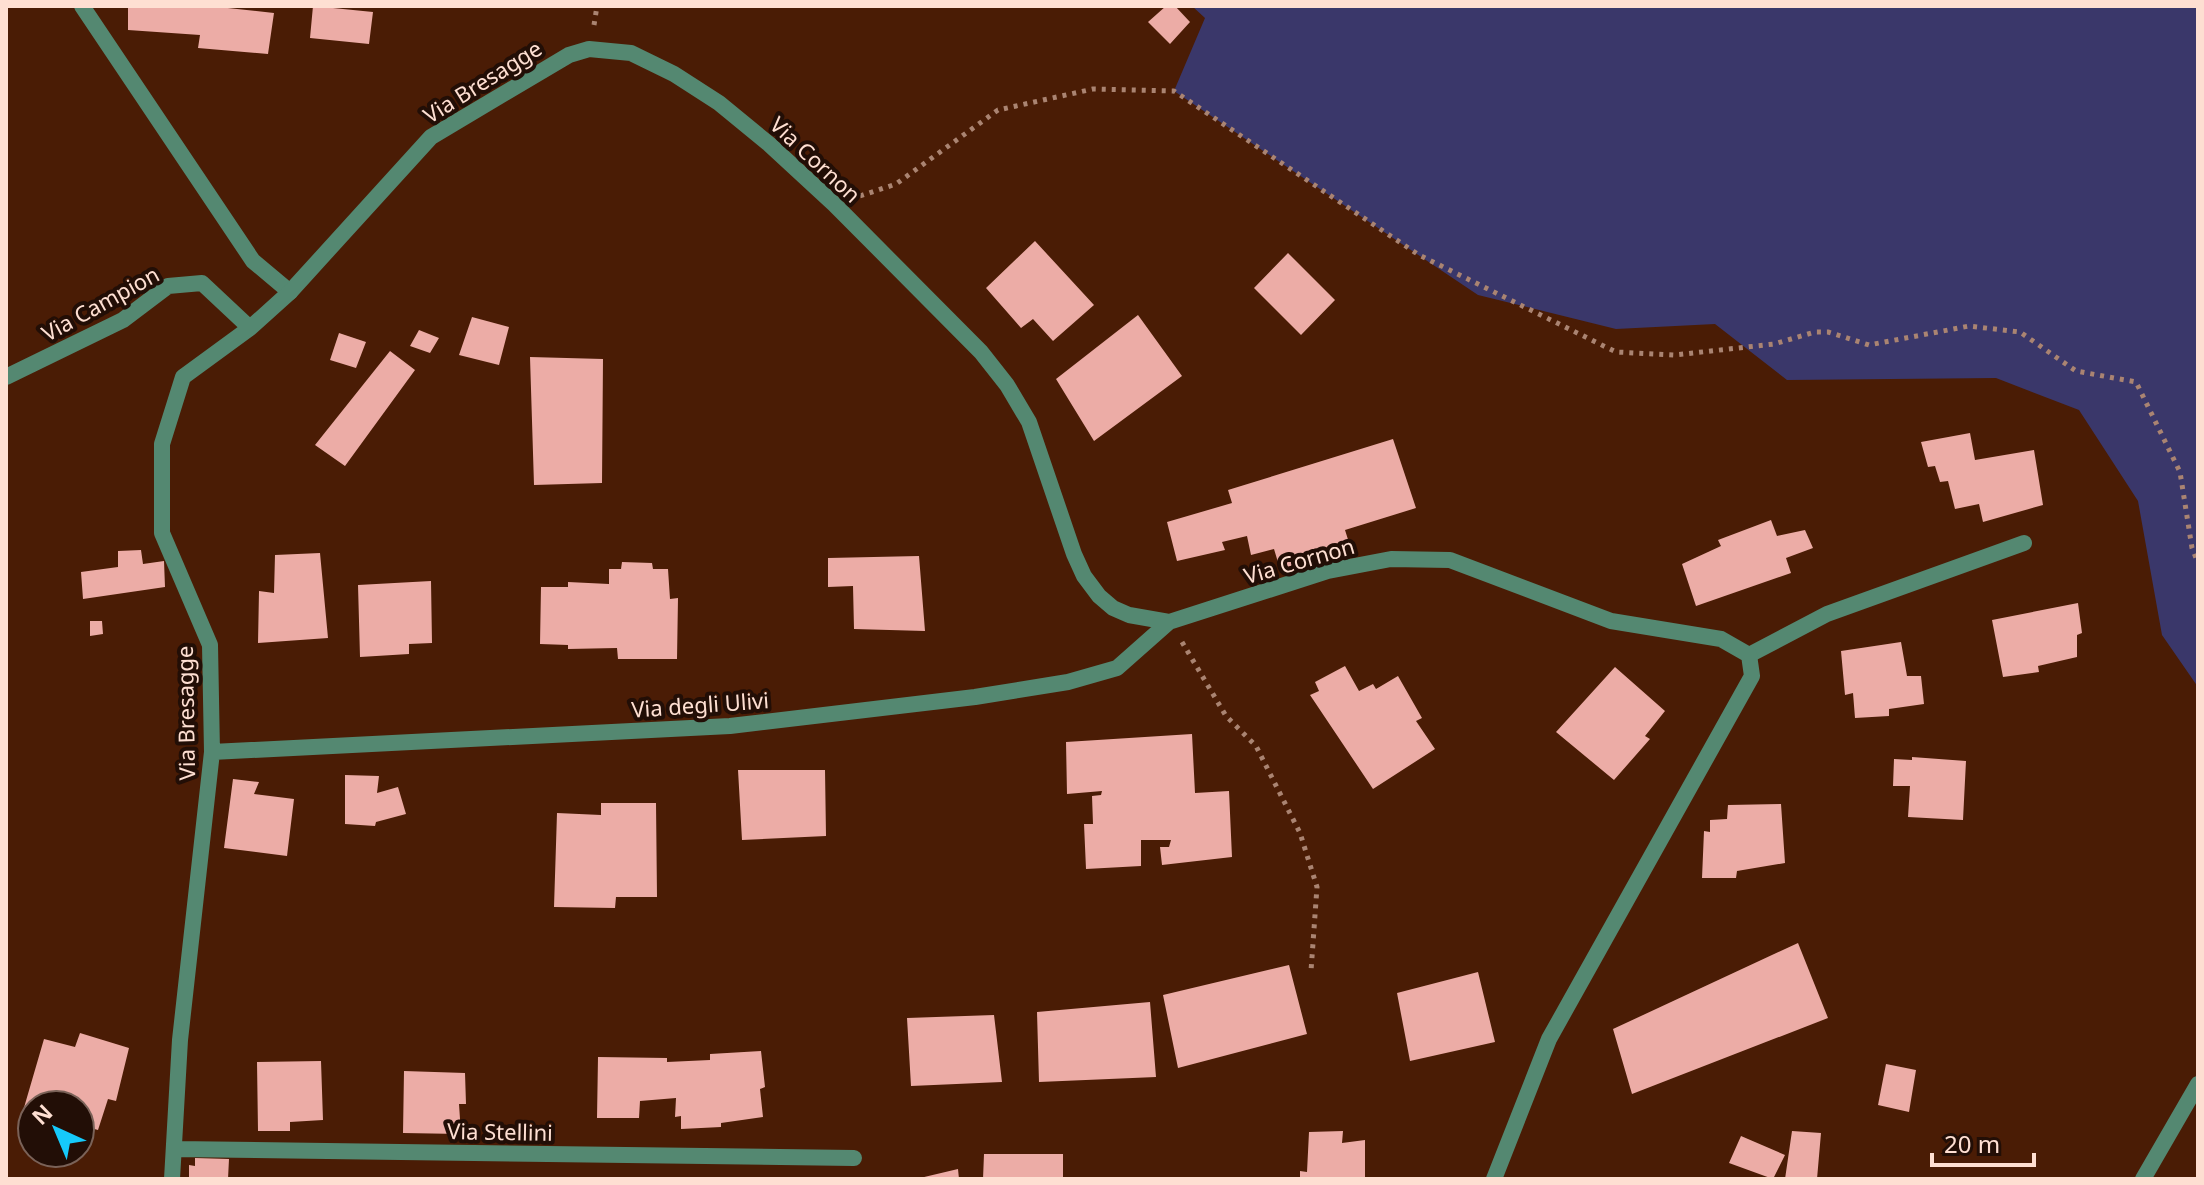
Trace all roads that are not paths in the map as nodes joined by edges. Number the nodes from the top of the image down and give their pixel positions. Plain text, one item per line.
1 (82, 6) edge
2 (631, 53) joint
3 (290, 292) junction
4 (250, 328) junction
5 (6, 377) edge
6 (2024, 543) dead end
7 (1169, 622) junction
8 (1749, 655) junction
9 (212, 752) junction
10 (2198, 1084) edge
11 (175, 1149) junction
12 (854, 1158) dead end
13 (172, 1179) edge
14 (1494, 1179) edge
15 (2143, 1179) edge

1 - 3 street
2 - 3 street, Via Bresagge
2 - 7 street, Via Cornon
3 - 4 street, Via Bresagge
4 - 5 street, Via Campion
4 - 9 street, Via Bresagge
6 - 8 street
7 - 8 street, Via Cornon
7 - 9 street, Via degli Ulivi
8 - 14 street
9 - 11 street, Via Bresagge
10 - 15 street
11 - 12 street, Via Stellini
11 - 13 street

